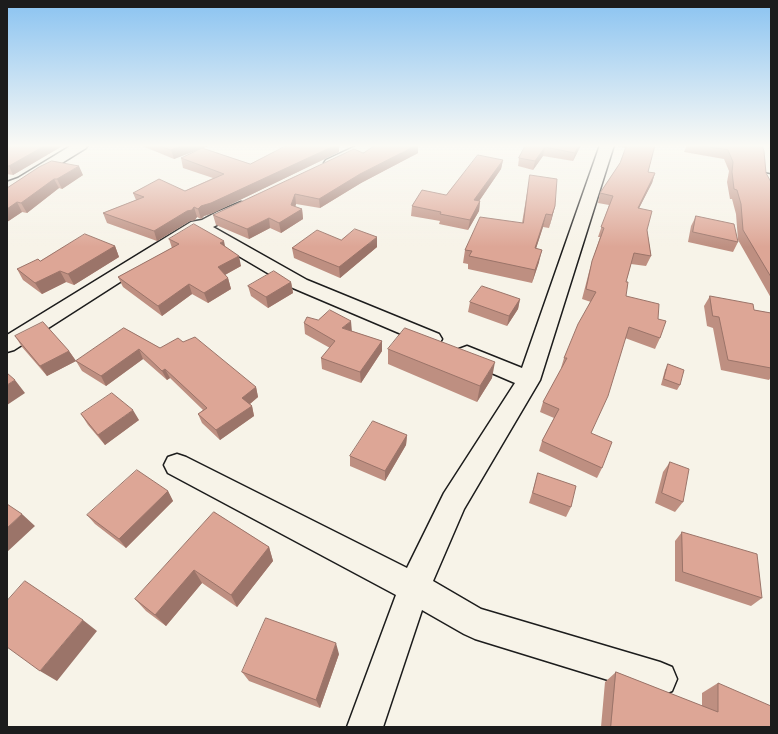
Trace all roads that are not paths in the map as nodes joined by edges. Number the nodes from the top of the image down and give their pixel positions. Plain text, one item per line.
1 (23, 179) edge
2 (596, 179) edge
3 (8, 188) edge
4 (254, 201) edge
5 (197, 225) junction
6 (7, 345) edge
7 (529, 380) junction
8 (177, 465) dead end
9 (414, 588) junction
10 (660, 679) dead end
11 (365, 727) edge

1 - 3 street
2 - 7 street
4 - 5 street
5 - 6 street
5 - 7 street
7 - 9 street
8 - 9 street
9 - 10 street
9 - 11 street

